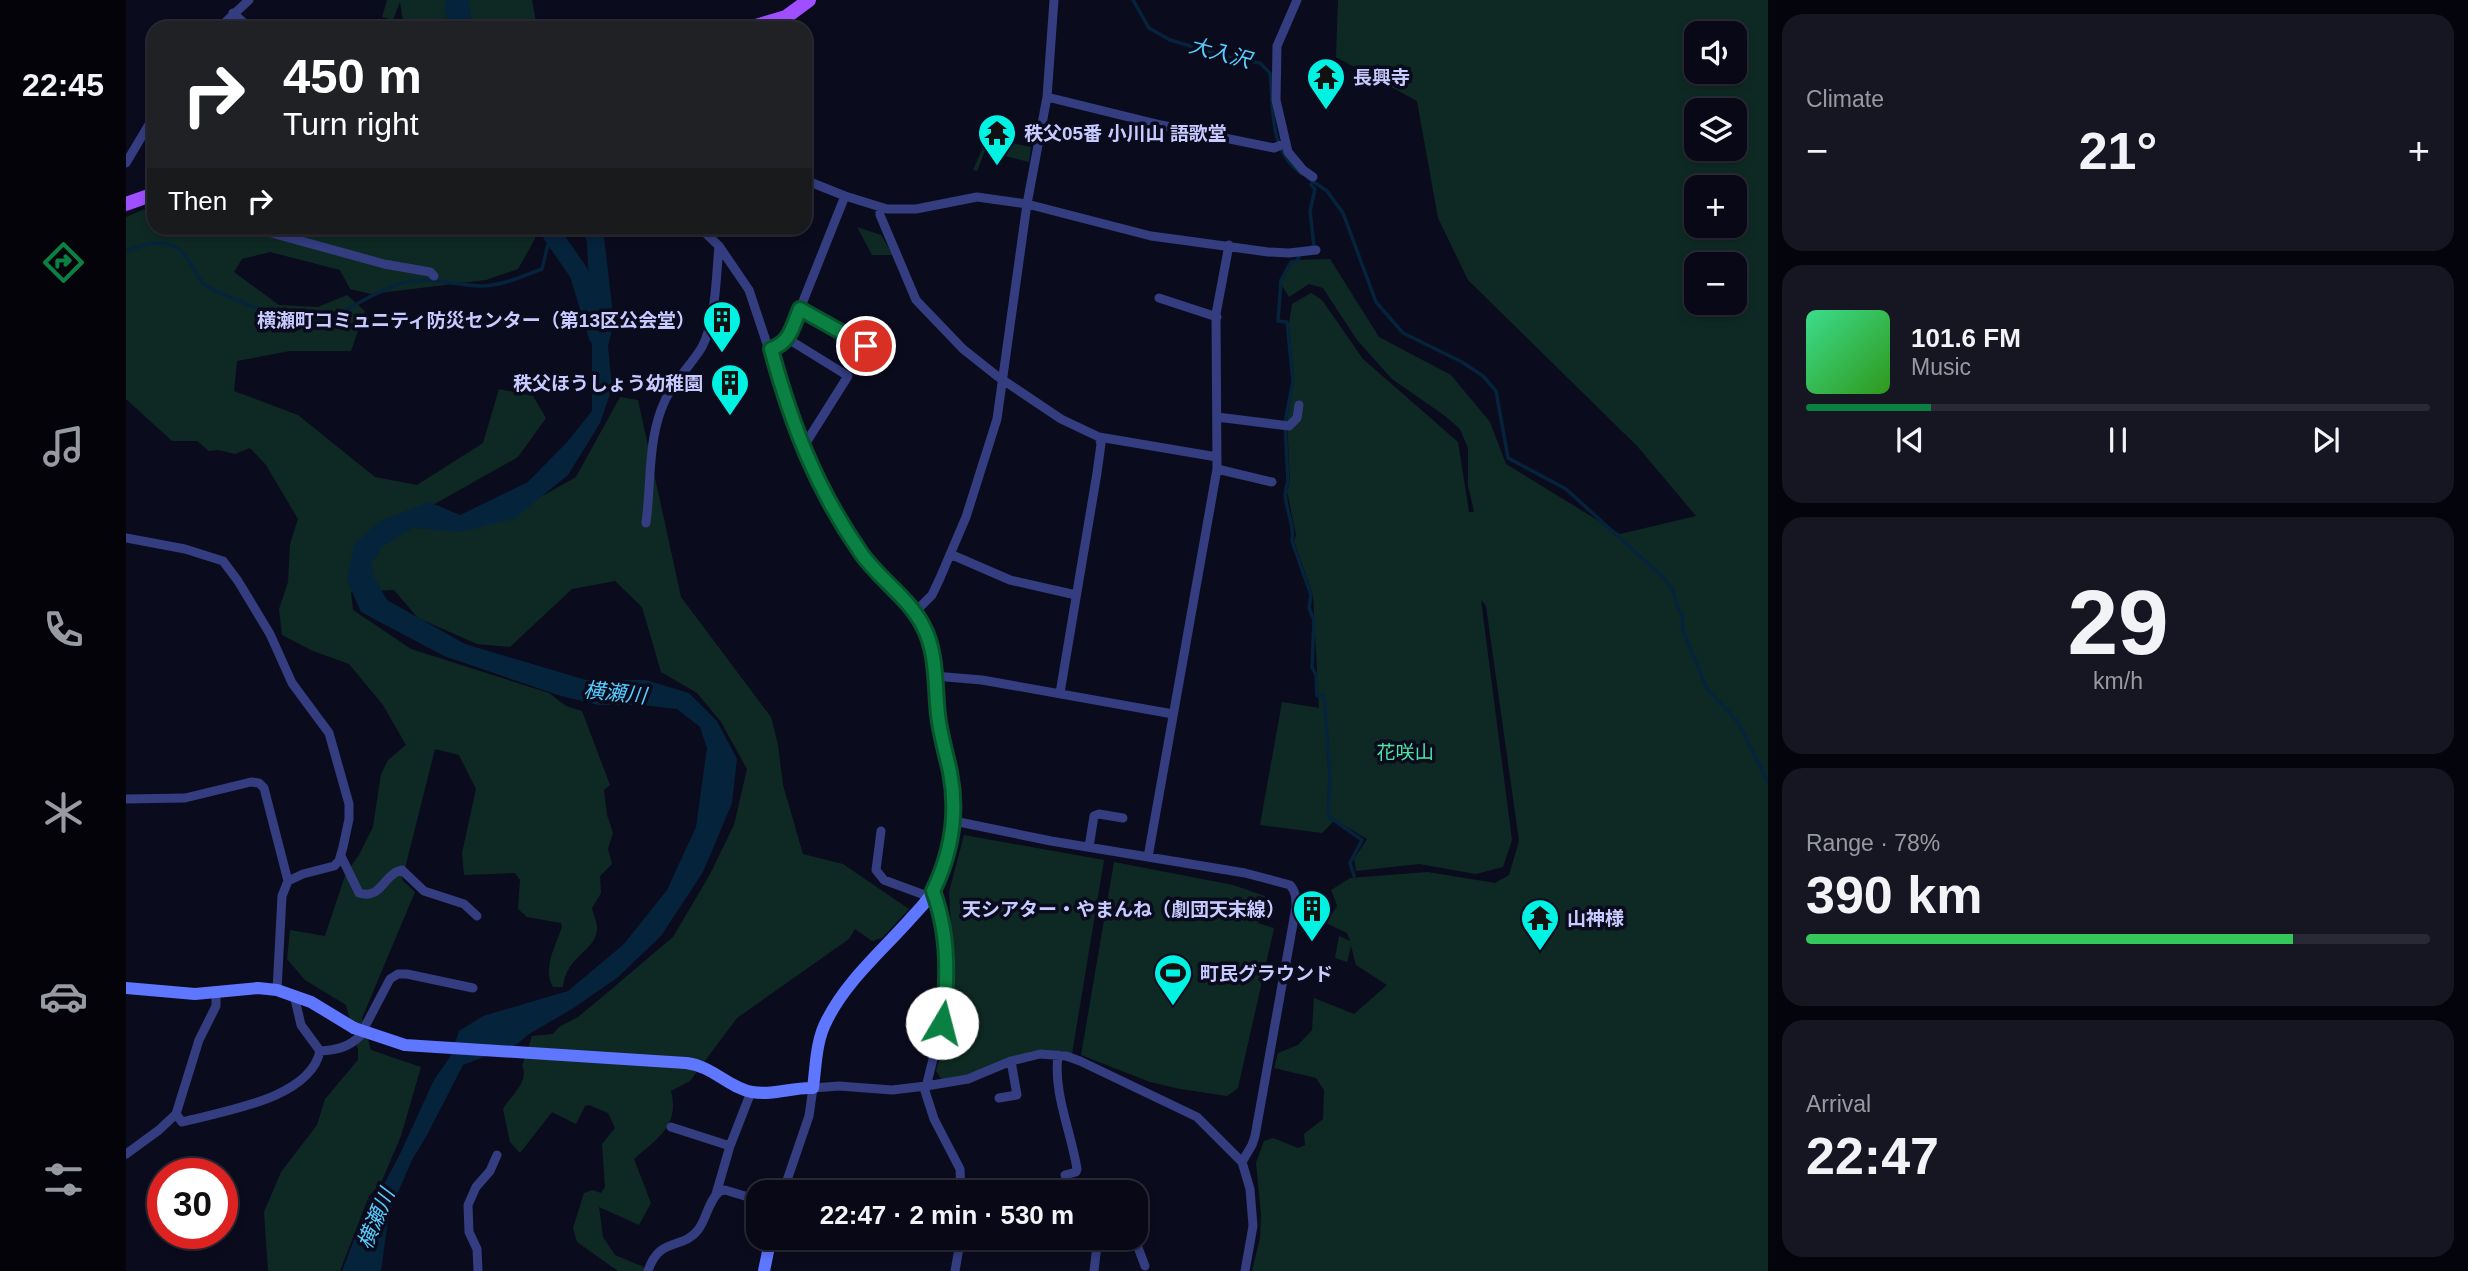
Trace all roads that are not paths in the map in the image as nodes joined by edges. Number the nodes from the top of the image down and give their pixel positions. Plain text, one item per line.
1 (249, 0) edge
2 (809, 0) edge
3 (1054, 0) edge
4 (1297, 0) edge
5 (233, 13) junction
6 (226, 21) edge
7 (242, 21) edge
8 (773, 21) edge
9 (1047, 97) junction
10 (147, 128) edge
11 (1281, 145) junction
12 (126, 163) edge
13 (1312, 177) dead end
14 (812, 183) edge
15 (147, 196) edge
16 (845, 196) junction
17 (126, 204) edge
18 (1027, 204) junction
19 (880, 207) junction
20 (279, 235) edge
21 (707, 235) edge
22 (719, 246) junction
23 (1229, 246) junction
24 (1316, 250) dead end
25 (434, 276) dead end
26 (1159, 298) dead end
27 (800, 309) junction
28 (1217, 317) junction
29 (788, 339) junction
30 (866, 346) dead end
31 (771, 349) junction
32 (1002, 380) junction
33 (1299, 405) dead end
34 (1217, 417) junction
35 (1099, 437) junction
36 (802, 449) junction
37 (1217, 457) junction
38 (1217, 469) junction
39 (1272, 482) dead end
40 (646, 523) dead end
41 (126, 538) edge
42 (950, 554) junction
43 (1076, 595) junction
44 (915, 612) junction
45 (934, 676) junction
46 (1060, 693) junction
47 (1173, 714) junction
48 (126, 799) edge
49 (1123, 818) dead end
50 (954, 821) junction
51 (881, 831) dead end
52 (1090, 847) junction
53 (341, 856) junction
54 (1148, 857) junction
55 (288, 881) junction
56 (931, 894) junction
57 (477, 916) dead end
58 (126, 988) edge
59 (473, 988) dead end
60 (277, 990) junction
61 (216, 993) junction
62 (294, 995) junction
63 (320, 1051) junction
64 (1058, 1055) junction
65 (1011, 1061) junction
66 (926, 1086) junction
67 (813, 1088) junction
68 (751, 1092) junction
69 (999, 1098) dead end
70 (176, 1114) junction
71 (671, 1127) dead end
72 (730, 1146) junction
73 (126, 1154) edge
74 (497, 1155) dead end
75 (1242, 1162) junction
76 (1065, 1175) dead end
77 (787, 1180) edge
78 (960, 1180) edge
79 (716, 1194) junction
80 (746, 1196) edge
81 (769, 1250) edge
82 (959, 1250) edge
83 (1096, 1250) edge
84 (1139, 1250) edge
85 (1145, 1266) dead end
86 (478, 1271) edge
87 (648, 1271) edge
88 (764, 1271) edge
89 (955, 1271) edge
90 (1094, 1271) edge
91 (1245, 1271) edge

1 - 5 street
2 - 8 main road
3 - 9 street
4 - 11 street
5 - 6 street
5 - 7 street
9 - 11 street
9 - 18 street
10 - 12 street
11 - 13 street
14 - 16 street
15 - 17 main road
16 - 19 street
16 - 27 street
18 - 19 street
18 - 23 street
18 - 32 street
19 - 32 street
20 - 25 street
21 - 22 street
22 - 31 street
22 - 40 street
23 - 24 street
23 - 28 street
26 - 28 street
27 - 29 street
27 - 30 street
28 - 34 street
29 - 31 street
29 - 36 street
31 - 36 street
32 - 35 street
32 - 42 street
33 - 34 street
34 - 37 street
35 - 37 street
35 - 43 street
36 - 44 street
37 - 38 street
38 - 39 street
38 - 47 street
41 - 53 street
42 - 43 street
42 - 44 street
43 - 46 street
44 - 45 street
45 - 46 street
45 - 50 street
46 - 47 street
47 - 54 street
48 - 55 street
49 - 52 street
50 - 52 street
50 - 56 street
51 - 56 street
52 - 54 street
53 - 55 street
53 - 57 street
54 - 75 street
55 - 60 street
56 - 66 street
56 - 67 street
58 - 61 street
59 - 63 street
60 - 61 street
60 - 62 street
61 - 70 street
62 - 63 street
62 - 68 street, bridge
63 - 70 street
64 - 65 street
64 - 75 street
64 - 76 street
65 - 66 street
65 - 69 street
66 - 67 street
66 - 78 street
67 - 68 street
67 - 77 street
68 - 72 street
70 - 73 street
71 - 72 street
72 - 79 street
74 - 86 street
75 - 91 street
79 - 80 street
79 - 87 street
81 - 88 street
82 - 89 street
83 - 90 street
84 - 85 street

